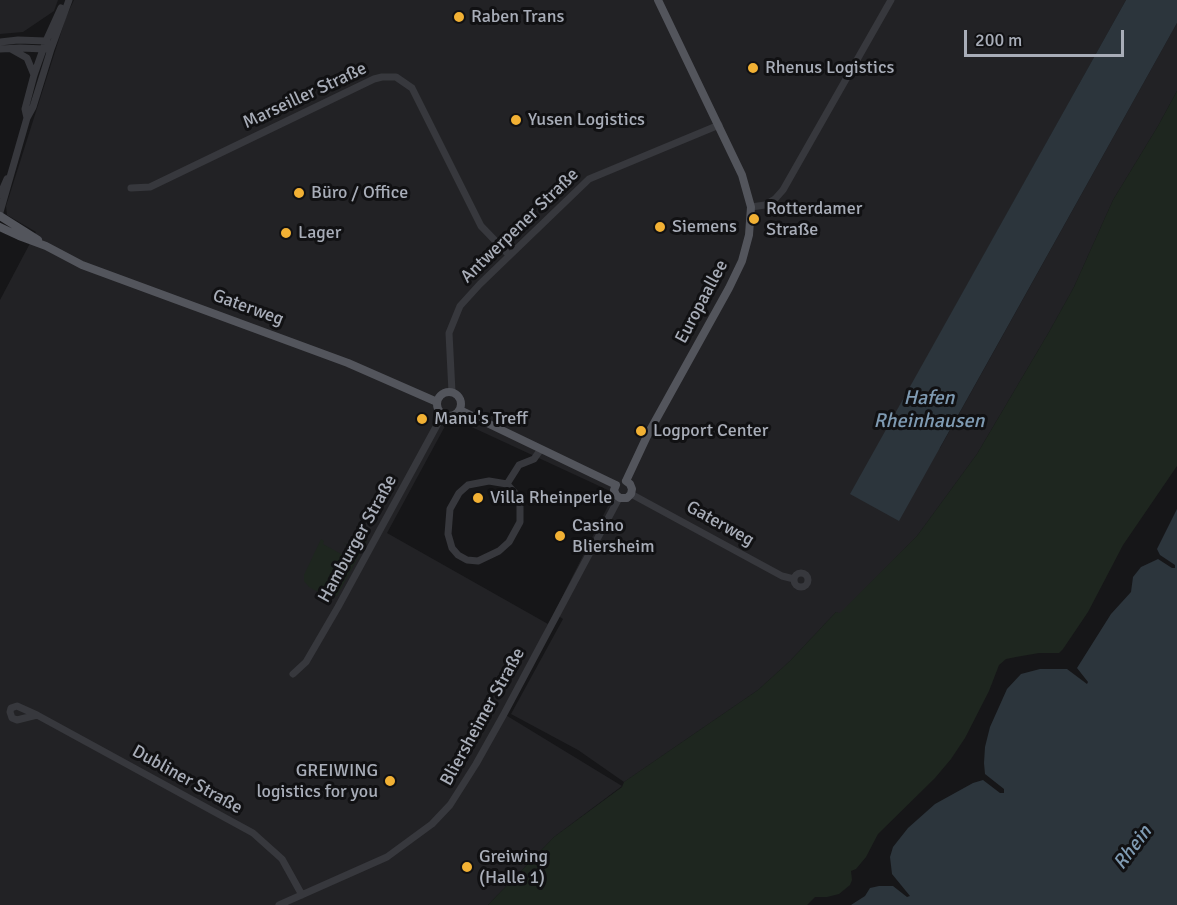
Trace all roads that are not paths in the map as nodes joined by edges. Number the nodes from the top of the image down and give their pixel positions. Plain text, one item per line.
1 (67, 0) edge
2 (658, 0) edge
3 (891, 0) edge
4 (0, 42) edge
5 (48, 47) junction
6 (9, 48) junction
7 (0, 50) edge
8 (34, 75) junction
9 (27, 118) junction
10 (719, 125) junction
11 (11, 172) junction
12 (131, 188) dead end
13 (0, 195) edge
14 (751, 207) junction
15 (0, 214) edge
16 (0, 227) edge
17 (46, 246) junction
18 (510, 255) junction
19 (452, 392) junction
20 (437, 402) junction
21 (460, 410) junction
22 (443, 414) junction
23 (541, 449) junction
24 (626, 481) junction
25 (507, 484) junction
26 (616, 485) junction
27 (631, 494) junction
28 (619, 498) junction
29 (794, 579) dead end
30 (293, 674) dead end
31 (37, 715) dead end
32 (302, 895) junction
33 (279, 905) edge

1 - 5 street
2 - 10 main road, Europaallee
3 - 14 street
4 - 5 street
5 - 6 street
5 - 8 street
5 - 9 street
6 - 7 street
6 - 8 street
8 - 9 street
9 - 11 street
10 - 14 main road, Europaallee
10 - 18 street, Antwerpener Straße
11 - 13 street
11 - 15 street
12 - 18 street, Marseiller Straße
14 - 24 main road, Europaallee
15 - 17 main road, Gaterweg
16 - 17 main road, Gaterweg
17 - 20 main road, Gaterweg
18 - 19 street, Antwerpener Straße
19 - 20 main road
19 - 21 main road
20 - 22 main road
21 - 22 main road
21 - 23 main road
22 - 30 street, Hamburger Straße
23 - 25 street
23 - 26 main road
24 - 26 main road
24 - 27 main road
25 - 25 street
26 - 28 main road
27 - 28 main road
27 - 29 street, Gaterweg
28 - 32 street, Bliersheimer Straße
31 - 32 street, Dubliner Straße
32 - 33 street, Bliersheimer Straße

